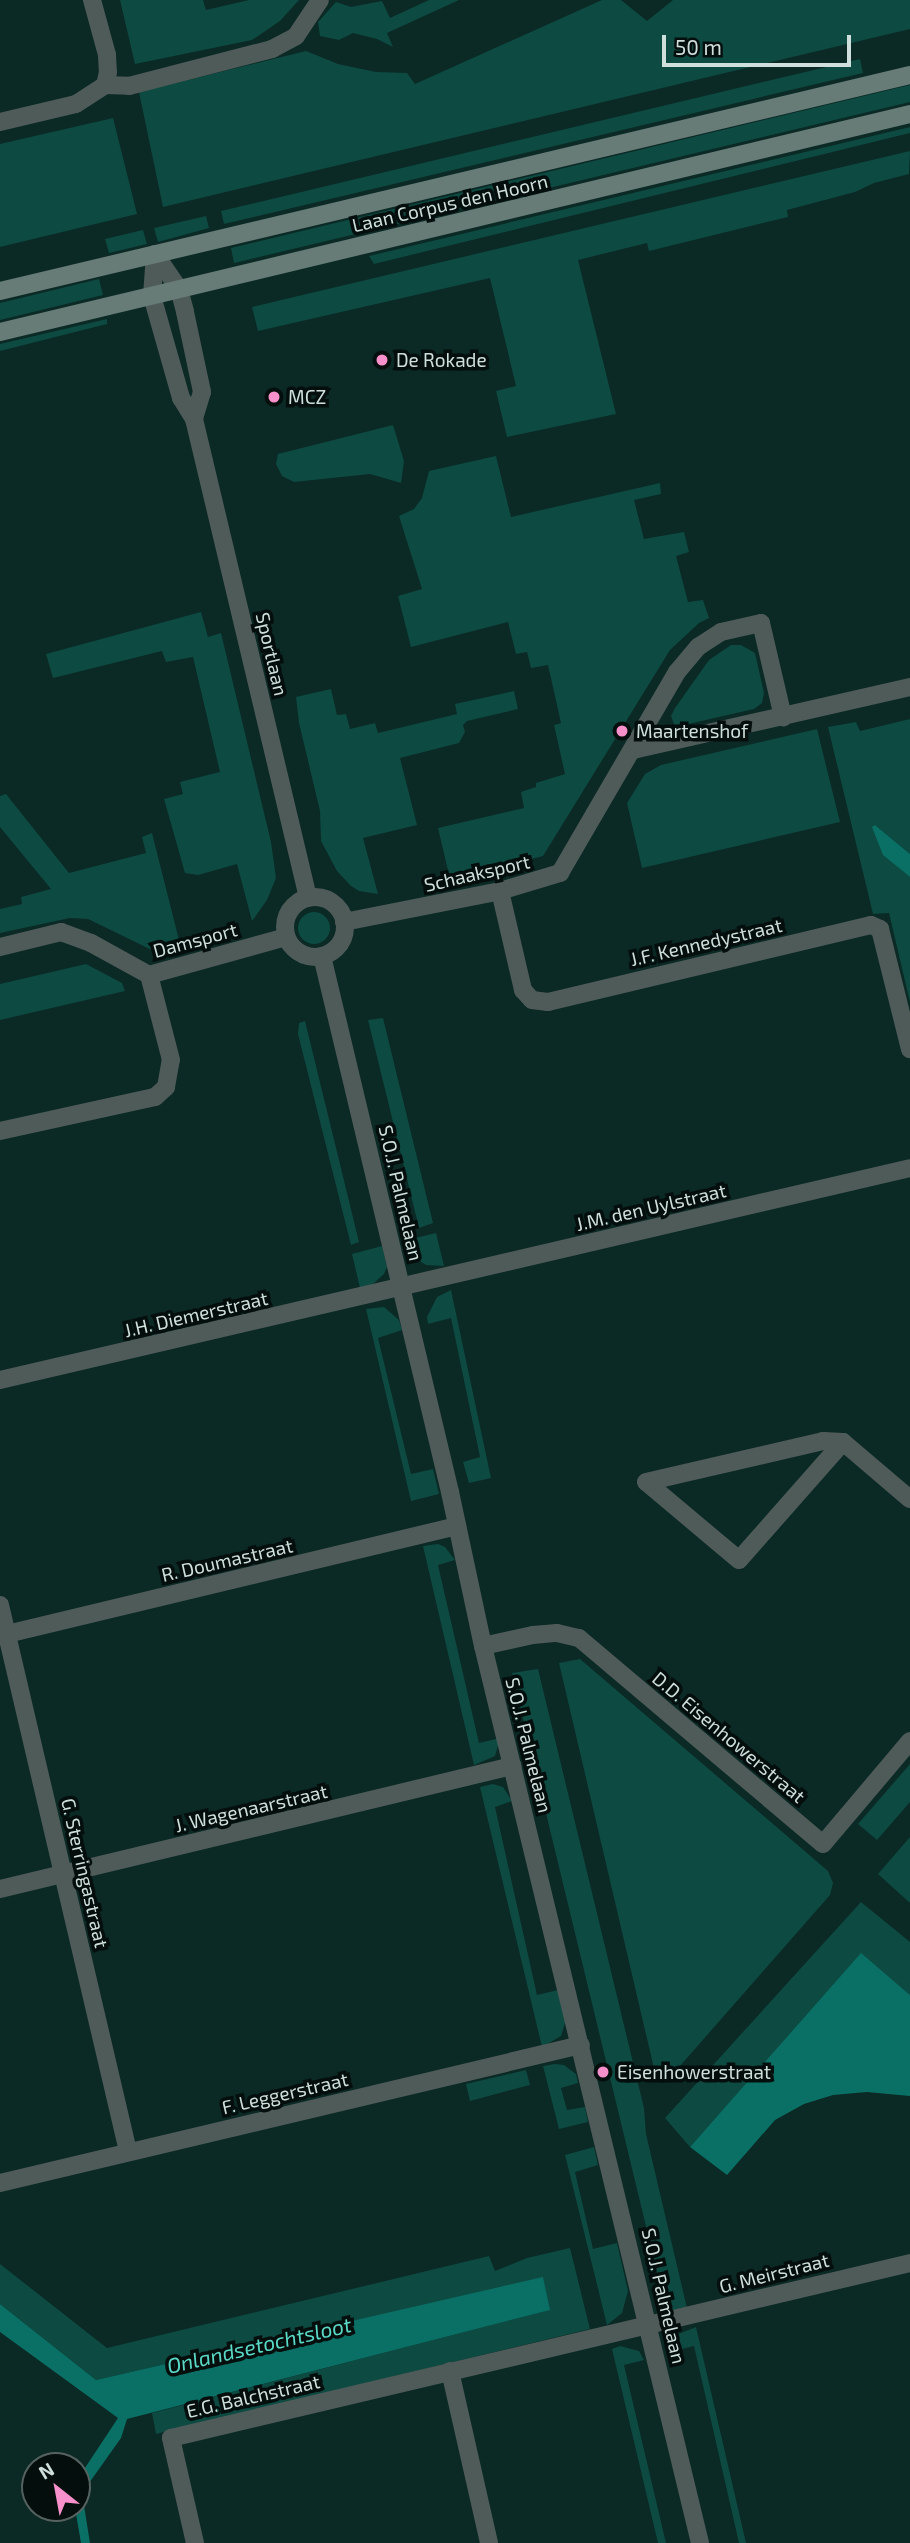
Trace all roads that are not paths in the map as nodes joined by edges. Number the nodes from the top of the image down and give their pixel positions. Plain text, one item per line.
1 (92, 0) edge
2 (320, 0) edge
3 (910, 75) edge
4 (105, 85) junction
5 (910, 114) edge
6 (0, 122) edge
7 (155, 254) junction
8 (179, 289) junction
9 (0, 291) edge
10 (152, 296) junction
11 (0, 332) edge
12 (194, 419) junction
13 (910, 687) edge
14 (783, 717) junction
15 (633, 750) junction
16 (500, 891) junction
17 (308, 898) junction
18 (344, 922) junction
19 (286, 937) junction
20 (0, 947) edge
21 (322, 956) junction
22 (149, 975) junction
23 (910, 1049) edge
24 (0, 1131) edge
25 (910, 1168) edge
26 (401, 1286) junction
27 (0, 1380) edge
28 (843, 1442) junction
29 (910, 1499) edge
30 (457, 1526) junction
31 (0, 1605) edge
32 (7, 1634) junction
33 (483, 1646) junction
34 (910, 1741) edge
35 (512, 1766) junction
36 (63, 1874) junction
37 (0, 1889) edge
38 (580, 2045) junction
39 (128, 2151) junction
40 (0, 2183) edge
41 (910, 2263) edge
42 (649, 2325) junction
43 (450, 2371) junction
44 (195, 2543) edge
45 (489, 2543) edge
46 (700, 2543) edge

1 - 4 street
2 - 4 street
3 - 7 main road, Laan Corpus den Hoorn
4 - 6 street
5 - 8 main road, Laan Corpus den Hoorn
7 - 8 street, Sportlaan
7 - 9 main road, Laan Corpus den Hoorn
7 - 10 street, Sportlaan
8 - 10 main road, Laan Corpus den Hoorn
8 - 12 street, Sportlaan
10 - 11 main road, Laan Corpus den Hoorn
10 - 12 street, Sportlaan
12 - 17 street, Sportlaan
13 - 14 street
14 - 15 street
14 - 15 street, Schaaksport
15 - 16 street, Schaaksport
16 - 18 street, Schaaksport
16 - 23 street, J.F. Kennedystraat
17 - 18 street
17 - 19 street
18 - 21 street
19 - 21 street
19 - 22 street, Damsport
20 - 22 street, Damsport
21 - 26 street, S.O.J. Palmelaan
22 - 24 street
25 - 26 street, J.M. den Uylstraat
26 - 27 street, J.H. Diemerstraat
26 - 30 street, S.O.J. Palmelaan
28 - 28 street
28 - 29 street
30 - 32 street, R. Doumastraat
30 - 33 street, S.O.J. Palmelaan
31 - 32 street, G. Sterringastraat
32 - 36 street, G. Sterringastraat
33 - 34 street, D.D. Eisenhowerstraat
33 - 35 street, S.O.J. Palmelaan
35 - 36 street, J. Wagenaarstraat
35 - 38 street, S.O.J. Palmelaan
36 - 37 street, J. Wagenaarstraat
36 - 39 street, G. Sterringastraat
38 - 39 street, F. Leggerstraat
38 - 42 street, S.O.J. Palmelaan
39 - 40 street, F. Leggerstraat
41 - 42 street, G. Meirstraat
42 - 43 street, E.G. Balchstraat
42 - 46 street, S.O.J. Palmelaan
43 - 44 street, E.G. Balchstraat
43 - 45 street

